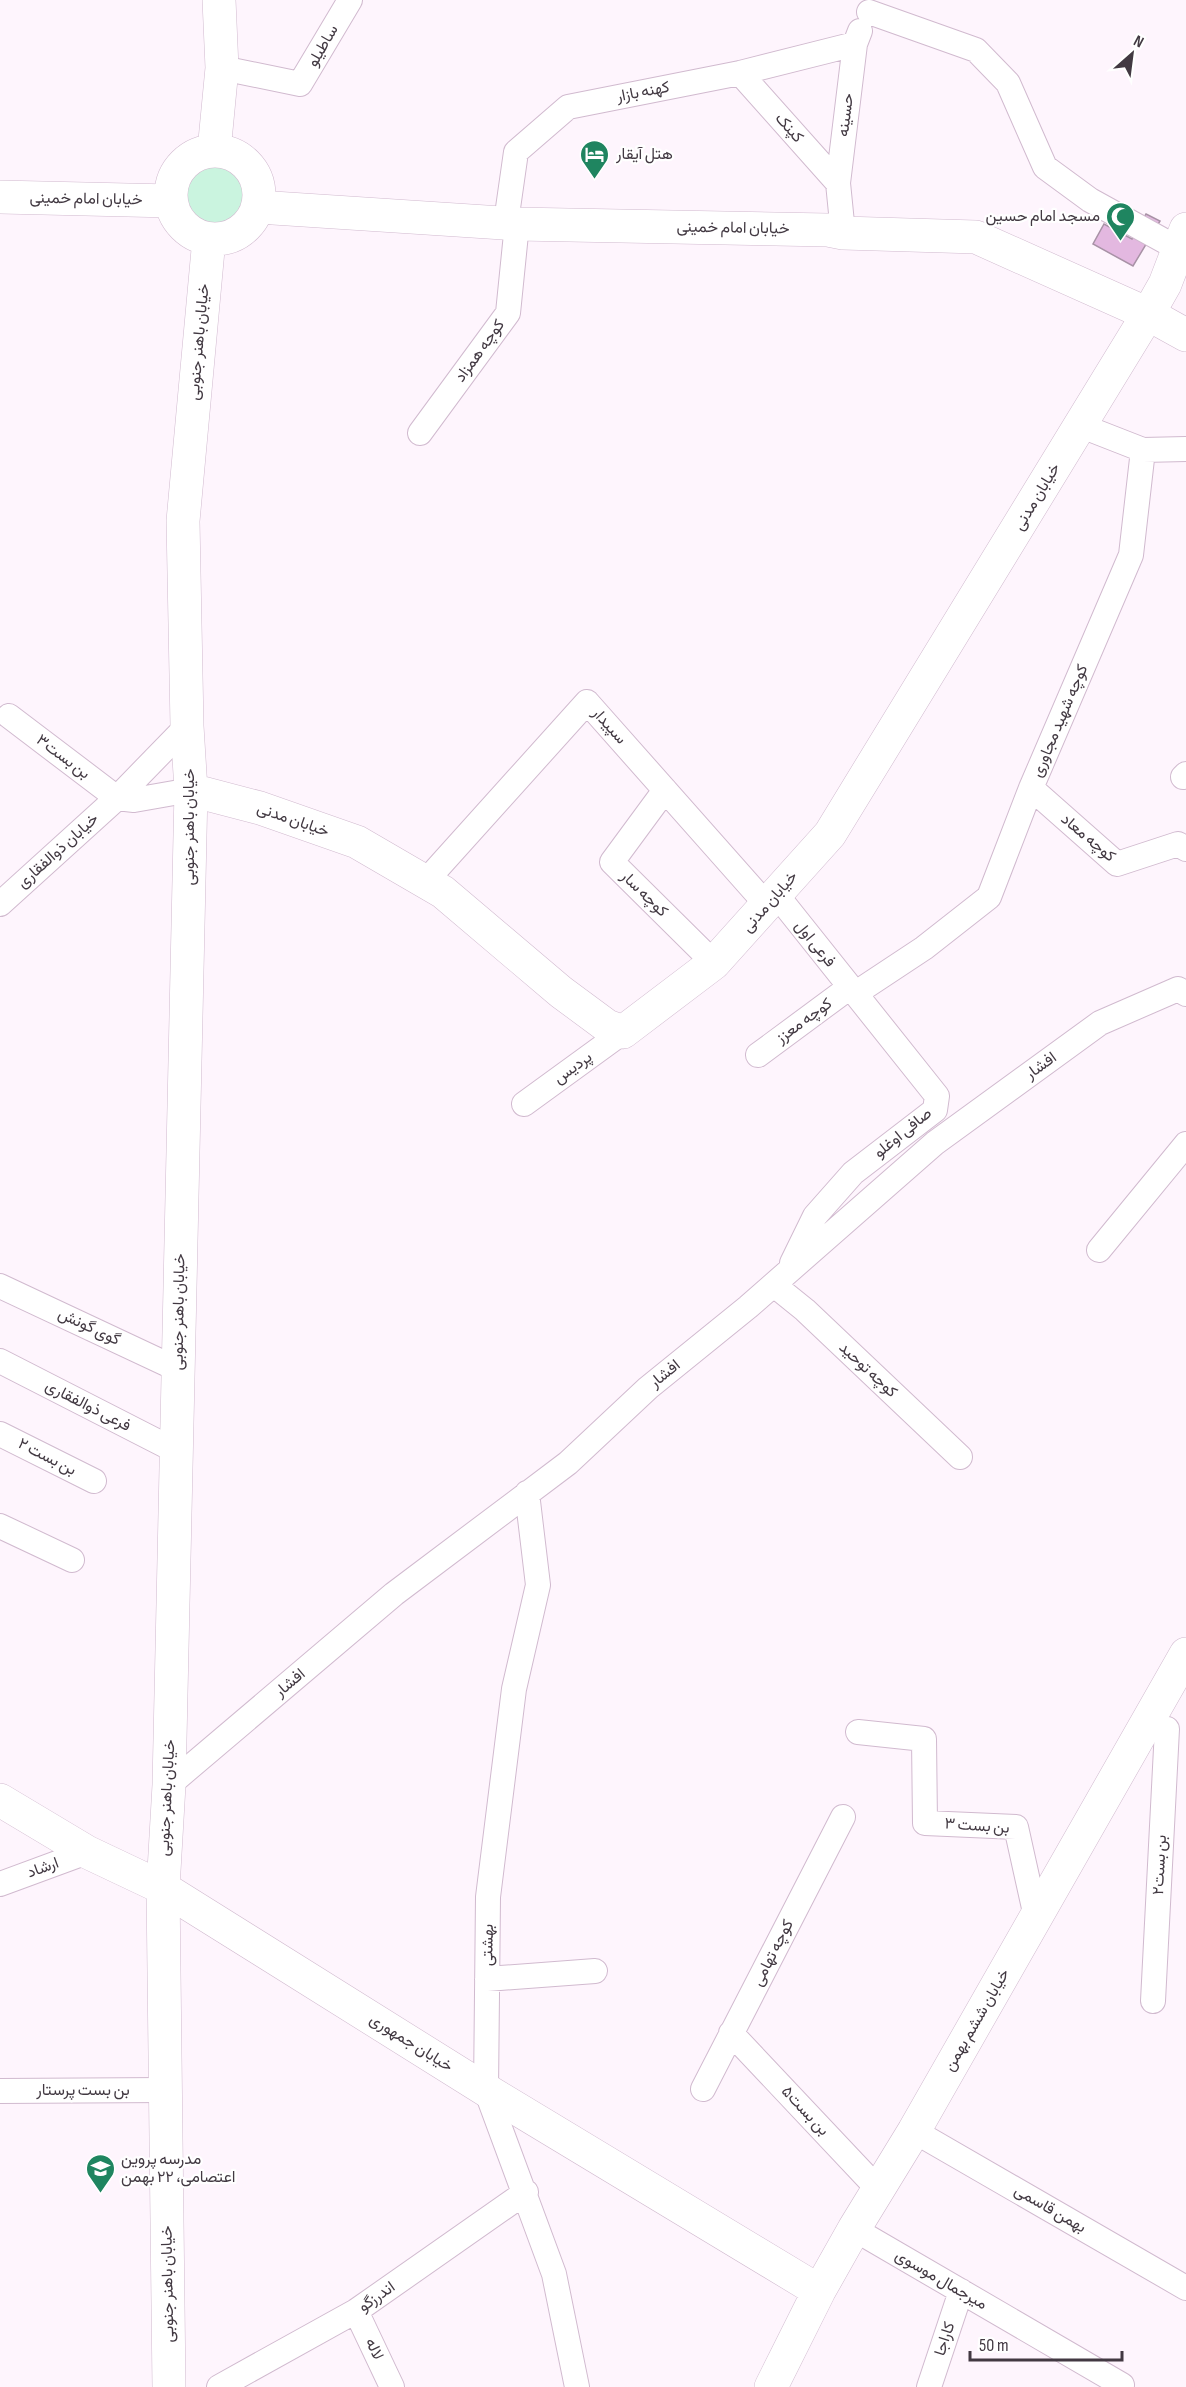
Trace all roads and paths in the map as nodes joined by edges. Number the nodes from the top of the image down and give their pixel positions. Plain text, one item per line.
1 (219, 0) edge
2 (350, 0) edge
3 (872, 6) edge
4 (855, 44) junction
5 (222, 68) junction
6 (740, 73) junction
7 (214, 151) junction
8 (838, 183) junction
9 (0, 197) edge
10 (171, 201) junction
11 (258, 207) junction
12 (511, 223) junction
13 (843, 233) junction
14 (1181, 238) edge
15 (209, 239) junction
16 (1148, 314) junction
17 (1186, 335) edge
18 (1079, 425) junction
19 (420, 433) dead end
20 (1186, 449) edge
21 (1143, 450) junction
22 (9, 716) dead end
23 (187, 726) junction
24 (1031, 788) junction
25 (191, 790) junction
26 (665, 790) junction
27 (117, 798) junction
28 (1186, 849) edge
29 (425, 882) junction
30 (771, 899) junction
31 (0, 904) edge
32 (714, 963) junction
33 (853, 990) junction
34 (1182, 992) edge
35 (623, 1032) junction
36 (758, 1055) dead end
37 (524, 1104) dead end
38 (1186, 1144) edge
39 (1099, 1250) dead end
40 (780, 1279) junction
41 (0, 1286) edge
42 (0, 1361) edge
43 (177, 1369) junction
44 (0, 1434) edge
45 (176, 1451) junction
46 (960, 1457) dead end
47 (94, 1481) dead end
48 (526, 1493) junction
49 (0, 1526) edge
50 (72, 1560) dead end
51 (1186, 1654) edge
52 (1165, 1729) edge
53 (858, 1732) dead end
54 (169, 1785) junction
55 (0, 1800) edge
56 (843, 1817) dead end
57 (87, 1852) junction
58 (0, 1884) edge
59 (163, 1888) junction
60 (1036, 1917) junction
61 (595, 1971) dead end
62 (487, 1979) junction
63 (1153, 2001) dead end
64 (731, 2033) junction
65 (703, 2089) dead end
66 (166, 2090) junction
67 (486, 2090) junction
68 (0, 2091) edge
69 (914, 2131) junction
70 (878, 2189) junction
71 (526, 2192) junction
72 (854, 2229) junction
73 (1186, 2288) edge
74 (819, 2291) junction
75 (961, 2291) junction
76 (356, 2312) junction
77 (1122, 2385) dead end
78 (170, 2387) edge
79 (219, 2387) edge
80 (392, 2387) edge
81 (577, 2387) edge
82 (771, 2387) edge
83 (929, 2387) edge

1 - 5 street
2 - 5 street, ساطیلو
3 - 4 street, حسینه
3 - 14 street
4 - 6 street, کهنه بازار
4 - 8 street, حسینه
5 - 7 street
6 - 8 street, کپنک
6 - 12 street, کهنه بازار
7 - 10 street
7 - 11 street
8 - 13 street, حسینه
9 - 10 street, خیابان امام خمینی
10 - 15 street
11 - 12 street, خیابان امام خمینی
11 - 15 street
12 - 13 street, خیابان امام خمینی
12 - 19 street, کوچه همزاد
13 - 16 street, خیابان امام خمینی
14 - 16 street, خیابان مدنی
15 - 23 street, خیابان باهنر جنوبی
16 - 17 street, خیابان امام خمینی
16 - 18 street, خیابان مدنی
18 - 21 street
18 - 30 street, خیابان مدنی
20 - 21 street
21 - 24 street, کوچه شهید مجاوری
22 - 27 street, بن بست۳
23 - 25 street, خیابان باهنر جنوبی
23 - 27 street, خیابان ذوالفقاری
24 - 28 street, کوچه معاد
24 - 33 street, کوچه شهید مجاوری
25 - 27 street
25 - 29 street, خیابان مدنی
25 - 43 street, خیابان باهنر جنوبی
26 - 29 street, سپیدار
26 - 30 street, سپیدار
26 - 32 street, کوچه سار
27 - 31 street, خیابان ذوالفقاری
29 - 35 street, خیابان مدنی
30 - 32 street, خیابان مدنی
30 - 33 street, فرعی اول
32 - 35 street, خیابان مدنی
33 - 36 street, کوچه معزز
33 - 40 street, صافی اوغلو
34 - 40 street, افشار
35 - 37 street, پردیس
38 - 39 street
40 - 46 street, کوچه توحید
40 - 48 street, افشار
41 - 43 street, گوی گونش
42 - 45 street, فرعی ذوالفقاری
43 - 45 street, خیابان باهنر جنوبی
44 - 47 street, بن بست ۲
45 - 54 street, خیابان باهنر جنوبی
48 - 54 street, افشار
48 - 62 street, بهشتی
49 - 50 street
51 - 52 street, خیابان ششم بهمن
52 - 60 street, خیابان ششم بهمن
52 - 63 street, بن بست۲
53 - 60 street, بن بست ۳
54 - 59 street, خیابان باهنر جنوبی
55 - 57 street, خیابان جمهوری
56 - 64 street, کوچه تهامی
57 - 58 street, ارشاد
57 - 59 street, خیابان جمهوری
59 - 66 street, خیابان باهنر جنوبی
59 - 67 street, خیابان جمهوری
60 - 69 street, خیابان ششم بهمن
61 - 62 street
62 - 67 street, بهشتی
64 - 65 street, کوچه تهامی
64 - 70 street, بن بست۵
66 - 68 street, بن بست پرستار
66 - 78 street, خیابان باهنر جنوبی
67 - 71 street, بهشتی
67 - 74 street, خیابان جمهوری
69 - 70 street, خیابان ششم بهمن
69 - 73 street, بهمن قاسمی
70 - 72 street, خیابان ششم بهمن
71 - 76 street, اندرزگو
71 - 81 street, بهشتی
72 - 74 street, خیابان ششم بهمن
72 - 75 street, میرجمال موسوی
74 - 82 street, خیابان ششم بهمن
75 - 77 street, میرجمال موسوی
75 - 83 street, کاراجا
76 - 79 street, اندرزگو
76 - 80 street, لاله

